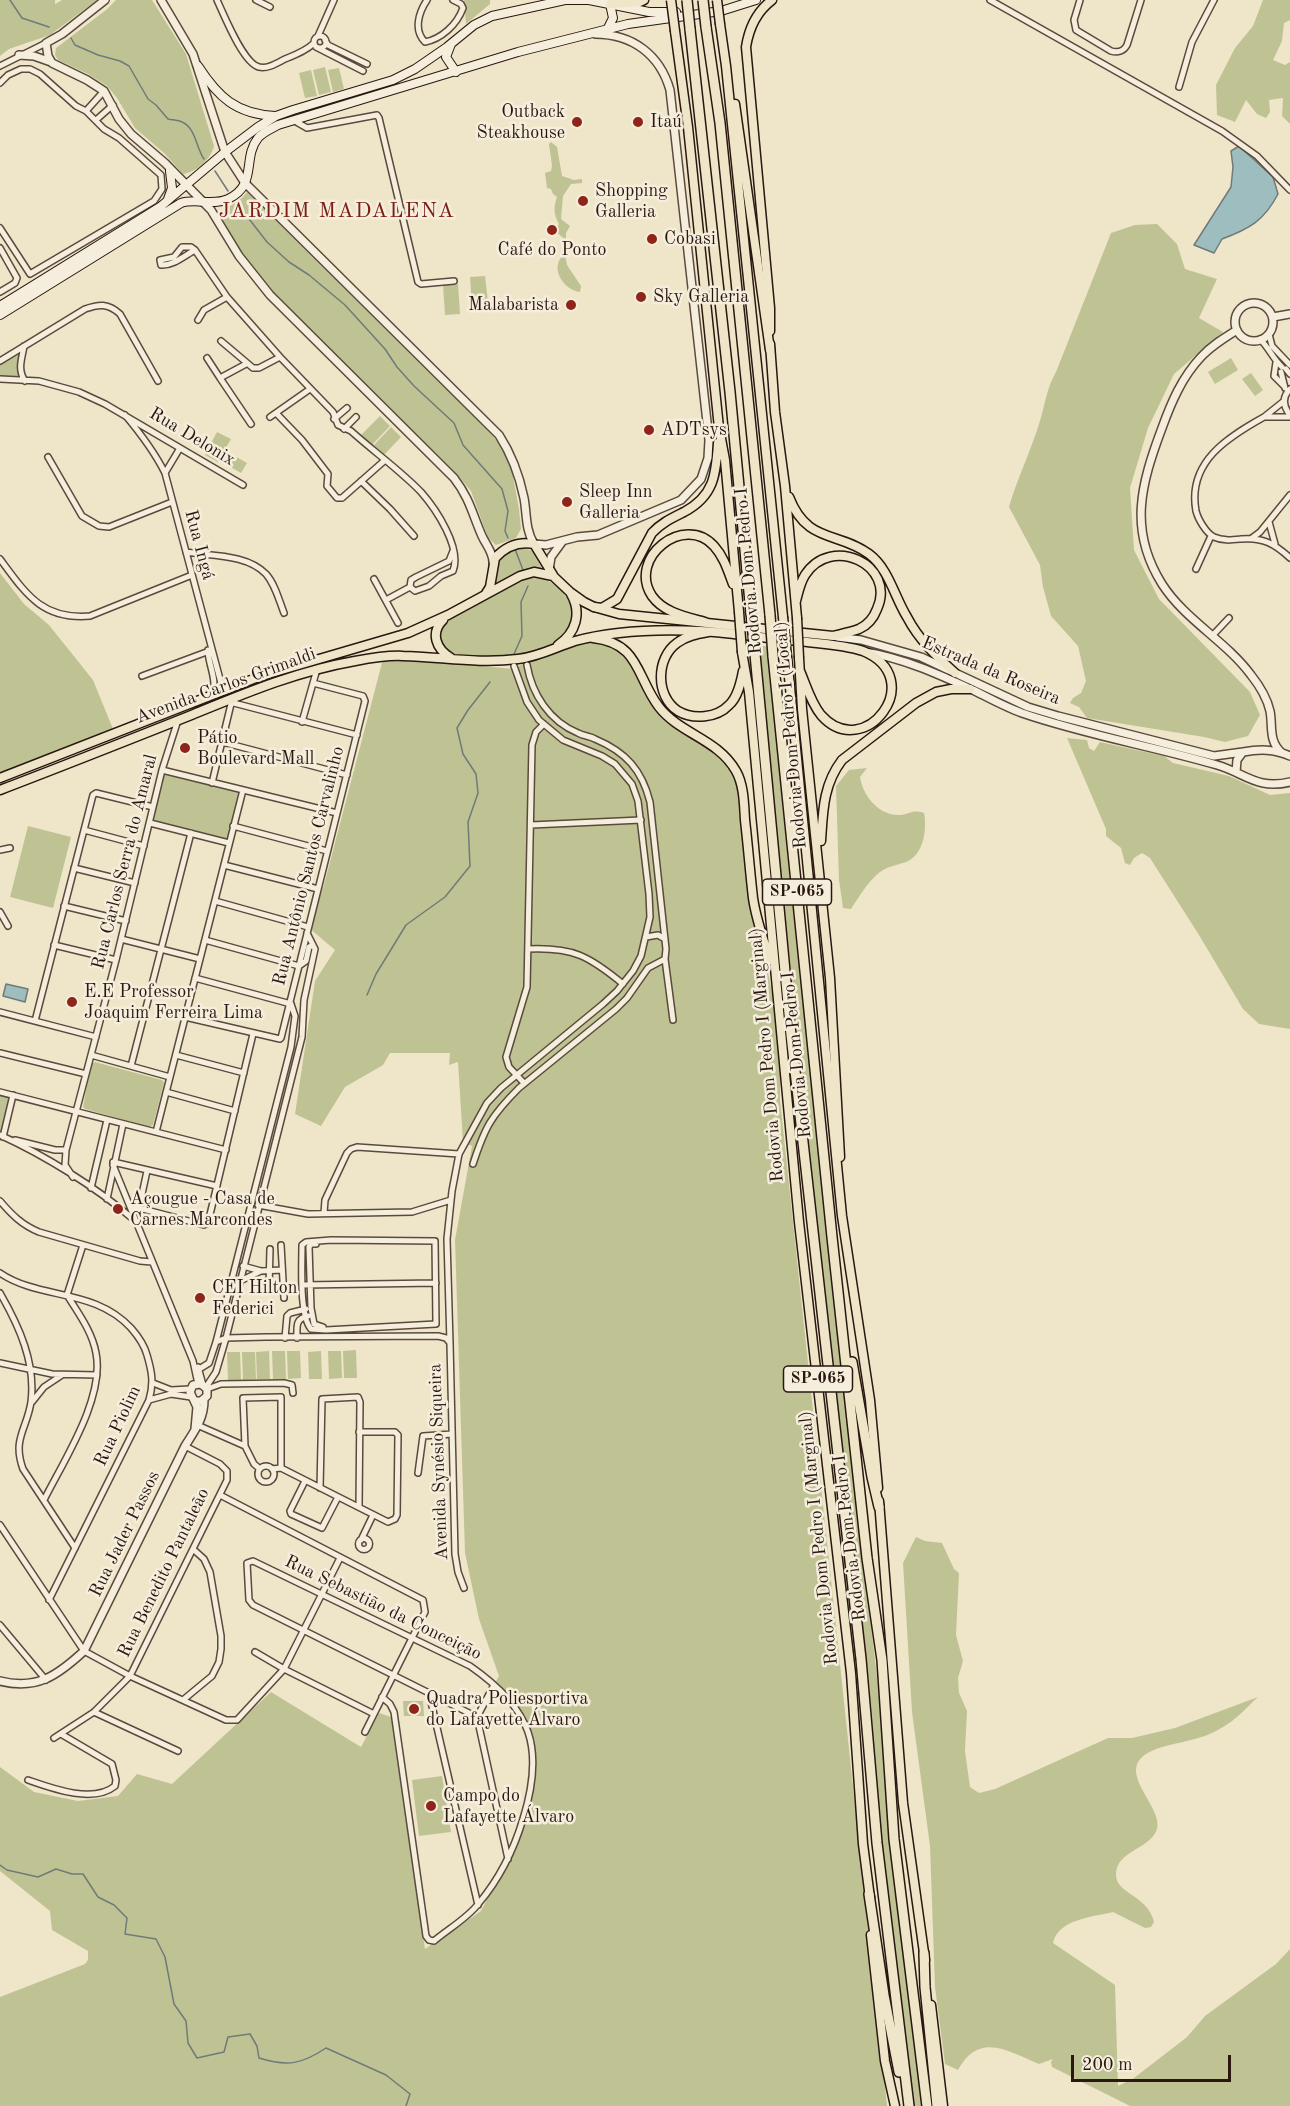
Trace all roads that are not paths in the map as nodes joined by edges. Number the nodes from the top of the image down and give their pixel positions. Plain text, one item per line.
1 (105, 0) edge
2 (161, 0) edge
3 (217, 0) edge
4 (256, 0) edge
5 (334, 0) edge
6 (427, 0) edge
7 (453, 0) edge
8 (644, 0) edge
9 (672, 0) edge
10 (687, 0) edge
11 (703, 0) edge
12 (717, 0) edge
13 (736, 0) edge
14 (756, 0) edge
15 (772, 0) edge
16 (990, 0) edge
17 (1080, 0) edge
18 (1141, 0) edge
19 (1214, 0) edge
20 (610, 4) junction
21 (270, 7) dead end
22 (607, 30) junction
23 (589, 34) junction
24 (318, 36) junction
25 (441, 36) junction
26 (325, 40) junction
27 (46, 43) junction
28 (315, 45) junction
29 (449, 45) junction
30 (19, 55) junction
31 (52, 63) junction
32 (367, 64) dead end
33 (0, 66) edge
34 (198, 66) junction
35 (726, 66) junction
36 (363, 71) dead end
37 (456, 72) junction
38 (0, 83) edge
39 (1179, 87) dead end
40 (104, 91) junction
41 (112, 105) junction
42 (86, 111) junction
43 (315, 113) junction
44 (276, 116) junction
45 (96, 120) junction
46 (293, 120) junction
47 (321, 125) junction
48 (225, 152) junction
49 (170, 171) junction
50 (245, 183) junction
51 (186, 185) junction
52 (1290, 190) edge
53 (167, 202) junction
54 (203, 202) junction
55 (0, 228) edge
56 (0, 248) edge
57 (195, 250) junction
58 (30, 274) junction
59 (454, 281) dead end
60 (37, 284) junction
61 (0, 292) edge
62 (227, 297) junction
63 (0, 306) edge
64 (1290, 314) edge
65 (0, 315) edge
66 (1273, 317) junction
67 (198, 320) dead end
68 (1237, 330) junction
69 (1269, 334) junction
70 (1260, 339) junction
71 (221, 341) dead end
72 (24, 346) junction
73 (770, 350) junction
74 (280, 357) junction
75 (207, 358) dead end
76 (0, 361) edge
77 (1276, 362) junction
78 (246, 363) junction
79 (1286, 369) edge
80 (220, 378) junction
81 (0, 379) edge
82 (25, 381) junction
83 (158, 381) dead end
84 (310, 389) junction
85 (1287, 389) edge
86 (1284, 401) junction
87 (347, 408) dead end
88 (125, 415) junction
89 (1290, 416) edge
90 (356, 417) dead end
91 (1264, 417) junction
92 (334, 419) junction
93 (251, 424) dead end
94 (719, 428) junction
95 (344, 429) junction
96 (180, 448) junction
97 (48, 457) dead end
98 (384, 461) junction
99 (165, 474) junction
100 (361, 481) junction
101 (243, 486) dead end
102 (785, 486) junction
103 (1290, 495) edge
104 (172, 502) junction
105 (1269, 522) junction
106 (414, 536) dead end
107 (1211, 536) junction
108 (1252, 538) junction
109 (562, 542) junction
110 (534, 544) junction
111 (1275, 544) junction
112 (453, 549) junction
113 (186, 552) junction
114 (1290, 558) edge
115 (0, 559) edge
116 (493, 562) junction
117 (1196, 569) dead end
118 (551, 573) junction
119 (192, 575) junction
120 (374, 579) dead end
121 (410, 587) junction
122 (570, 592) junction
123 (484, 596) junction
124 (737, 597) junction
125 (386, 600) junction
126 (796, 601) junction
127 (594, 607) junction
128 (284, 613) dead end
129 (448, 615) junction
130 (1228, 618) dead end
131 (705, 622) junction
132 (398, 623) dead end
133 (708, 632) junction
134 (832, 636) junction
135 (1212, 636) junction
136 (593, 638) junction
137 (210, 650) junction
138 (550, 650) junction
139 (863, 651) junction
140 (451, 659) junction
141 (744, 662) junction
142 (527, 665) dead end
143 (514, 666) dead end
144 (317, 669) junction
145 (800, 671) junction
146 (955, 673) junction
147 (142, 676) dead end
148 (313, 683) junction
149 (228, 689) junction
150 (970, 689) junction
151 (210, 696) junction
152 (199, 701) junction
153 (229, 703) junction
154 (178, 720) junction
155 (302, 722) junction
156 (544, 724) junction
157 (1271, 732) junction
158 (357, 735) junction
159 (222, 742) junction
160 (1260, 749) junction
161 (1243, 752) junction
162 (1282, 753) junction
163 (1290, 756) edge
164 (162, 770) junction
165 (1236, 772) junction
166 (347, 775) junction
167 (0, 778) edge
168 (1290, 782) edge
169 (212, 783) junction
170 (0, 790) edge
171 (243, 790) junction
172 (153, 807) junction
173 (337, 813) junction
174 (641, 820) junction
175 (150, 823) junction
176 (531, 825) junction
177 (234, 826) junction
178 (84, 830) junction
179 (190, 833) junction
180 (229, 843) junction
181 (144, 846) junction
182 (10, 848) dead end
183 (0, 850) edge
184 (327, 851) junction
185 (224, 864) junction
186 (819, 866) junction
187 (74, 868) junction
188 (135, 883) junction
189 (318, 889) junction
190 (215, 901) junction
191 (64, 906) junction
192 (0, 912) edge
193 (126, 921) junction
194 (8, 926) dead end
195 (307, 930) junction
196 (646, 937) junction
197 (121, 939) junction
198 (665, 939) junction
199 (205, 940) junction
200 (54, 945) junction
201 (313, 945) junction
202 (528, 948) junction
203 (161, 949) junction
204 (639, 958) junction
205 (200, 959) junction
206 (665, 959) junction
207 (116, 960) junction
208 (299, 966) junction
209 (654, 966) junction
210 (195, 978) junction
211 (623, 984) junction
212 (291, 1004) junction
213 (0, 1012) edge
214 (185, 1017) junction
215 (673, 1020) dead end
216 (34, 1021) junction
217 (780, 1031) junction
218 (254, 1034) junction
219 (96, 1037) junction
220 (0, 1053) edge
221 (91, 1055) junction
222 (176, 1055) junction
223 (131, 1066) junction
224 (244, 1073) junction
225 (86, 1074) junction
226 (517, 1075) junction
227 (170, 1077) junction
228 (524, 1083) junction
229 (0, 1092) edge
230 (166, 1092) junction
231 (13, 1095) junction
232 (76, 1111) junction
233 (235, 1111) junction
234 (480, 1115) junction
235 (107, 1120) junction
236 (490, 1120) junction
237 (123, 1124) junction
238 (156, 1132) junction
239 (484, 1133) junction
240 (4, 1137) edge
241 (468, 1137) junction
242 (66, 1150) junction
243 (226, 1150) junction
244 (459, 1154) junction
245 (113, 1163) junction
246 (473, 1164) dead end
247 (147, 1171) junction
248 (73, 1177) junction
249 (217, 1186) junction
250 (91, 1188) junction
251 (107, 1199) junction
252 (451, 1200) junction
253 (0, 1201) edge
254 (251, 1203) junction
255 (260, 1206) junction
256 (139, 1208) junction
257 (131, 1209) junction
258 (324, 1213) junction
259 (842, 1216) junction
260 (135, 1220) junction
261 (343, 1242) junction
262 (83, 1245) junction
263 (281, 1245) dead end
264 (270, 1249) dead end
265 (152, 1262) junction
266 (235, 1264) junction
267 (244, 1267) junction
268 (282, 1270) junction
269 (261, 1271) junction
270 (269, 1271) junction
271 (1, 1275) edge
272 (231, 1280) junction
273 (240, 1281) junction
274 (436, 1283) junction
275 (303, 1285) junction
276 (310, 1285) junction
277 (269, 1288) dead end
278 (0, 1293) edge
279 (67, 1294) junction
280 (284, 1298) dead end
281 (840, 1304) junction
282 (308, 1309) junction
283 (309, 1316) junction
284 (226, 1338) junction
285 (285, 1338) junction
286 (297, 1338) junction
287 (216, 1342) junction
288 (450, 1342) junction
289 (0, 1363) edge
290 (209, 1363) junction
291 (217, 1369) junction
292 (197, 1370) junction
293 (30, 1371) junction
294 (63, 1374) junction
295 (97, 1375) junction
296 (153, 1383) junction
297 (204, 1386) junction
298 (293, 1393) dead end
299 (192, 1396) junction
300 (149, 1400) junction
301 (204, 1400) junction
302 (30, 1404) junction
303 (196, 1427) junction
304 (359, 1432) junction
305 (452, 1434) junction
306 (185, 1446) junction
307 (245, 1446) junction
308 (281, 1468) junction
309 (260, 1469) junction
310 (272, 1469) junction
311 (418, 1473) dead end
312 (305, 1481) junction
313 (320, 1488) junction
314 (220, 1495) junction
315 (338, 1497) junction
316 (44, 1500) junction
317 (359, 1507) junction
318 (879, 1507) junction
319 (374, 1515) junction
320 (0, 1526) edge
321 (361, 1540) dead end
322 (75, 1548) junction
323 (193, 1549) junction
324 (340, 1558) junction
325 (464, 1588) dead end
326 (322, 1595) junction
327 (49, 1600) junction
328 (0, 1625) edge
329 (303, 1632) junction
330 (413, 1638) junction
331 (84, 1651) junction
332 (255, 1652) dead end
333 (284, 1669) junction
334 (394, 1675) junction
335 (130, 1676) junction
336 (46, 1680) junction
337 (3, 1681) edge
338 (494, 1685) junction
339 (429, 1693) junction
340 (382, 1697) junction
341 (183, 1700) junction
342 (94, 1712) junction
343 (374, 1714) junction
344 (477, 1717) junction
345 (365, 1732) dead end
346 (61, 1734) junction
347 (54, 1738) dead end
348 (178, 1751) dead end
349 (28, 1780) dead end
350 (508, 1859) junction
351 (869, 1894) junction
352 (478, 1905) junction
353 (924, 1953) junction
354 (895, 2106) edge
355 (907, 2106) edge
356 (927, 2106) edge
357 (937, 2106) edge
358 (944, 2106) edge

1 - 27 street
2 - 34 street
3 - 28 street
4 - 21 street
5 - 24 street
6 - 25 street
7 - 25 street
8 - 20 main road
9 - 94 main road, Rodovia Dom Pedro I (Marginal) / SP-065, bridge
10 - 355 highway, Rodovia Dom Pedro I / SP-065, bridge
11 - 281 highway, Rodovia Dom Pedro I / SP-065, bridge
12 - 35 main road, SP-065, bridge
13 - 20 main road
14 - 22 main road
15 - 73 main road
16 - 52 street
17 - 18 street
19 - 39 street
20 - 22 main road
20 - 29 main road
22 - 23 main road
23 - 37 main road
23 - 109 street
24 - 26 street
24 - 28 street
25 - 29 street
26 - 28 street
26 - 32 street
27 - 30 street
27 - 31 street
28 - 36 street
29 - 37 main road
29 - 44 main road
30 - 31 street
30 - 33 street
31 - 40 street
34 - 44 main road
34 - 48 street
35 - 73 main road
35 - 259 main road, SP-065, bridge
37 - 43 main road
38 - 42 street
40 - 41 street
40 - 42 street
41 - 45 street
41 - 49 street
42 - 45 street
43 - 46 main road
43 - 47 street
44 - 48 main road
45 - 58 street
46 - 47 street
46 - 50 main road
47 - 59 street
48 - 50 street
48 - 51 main road
49 - 51 street
49 - 53 main road
50 - 54 main road
50 - 110 street
51 - 53 main road
51 - 54 street
53 - 60 main road
54 - 65 main road
54 - 116 street
55 - 58 street
56 - 61 street
57 - 57 street
57 - 62 street
58 - 60 street
60 - 63 main road
62 - 67 street
62 - 74 street
64 - 66 street
66 - 68 street
66 - 69 street
68 - 70 street
68 - 135 street
69 - 70 street
69 - 79 street
70 - 77 street
71 - 78 street
72 - 76 street
72 - 82 street
72 - 83 street
73 - 102 main road, Rodovia Dom Pedro I (Local)
74 - 78 street
74 - 84 street
75 - 80 street
77 - 79 street
77 - 85 street
78 - 80 street
79 - 85 street
80 - 93 street
81 - 82 street, Rua Delonix
82 - 88 street, Rua Delonix
84 - 92 street
84 - 100 street
85 - 86 street
86 - 89 street
86 - 91 street
87 - 92 street
88 - 96 street, Rua Delonix
88 - 99 street, Rua Ingá
89 - 91 street
90 - 95 street
91 - 107 street
92 - 95 street
94 - 124 main road, Rodovia Dom Pedro I (Marginal) / SP-065
94 - 127 main road
95 - 98 street
96 - 99 street
96 - 101 street, Rua Delonix
97 - 104 street
98 - 100 street
98 - 112 street
99 - 104 street, Rua Ingá
100 - 106 street
102 - 126 main road, Rodovia Dom Pedro I (Local)
102 - 146 main road
103 - 105 street
104 - 113 street, Rua Ingá
105 - 108 street
105 - 111 street
107 - 108 street
107 - 117 street
108 - 111 street
109 - 110 street
109 - 118 street
110 - 116 main road
110 - 118 main road
111 - 114 street
112 - 121 street
112 - 121 street
113 - 119 street, Rua Ingá
113 - 128 street
115 - 119 street
116 - 123 main road
118 - 122 main road
118 - 123 main road, Avenida Carlos Grimaldi
119 - 137 street, Rua Ingá
120 - 125 street
121 - 125 street
122 - 127 main road
122 - 138 main road
123 - 129 main road, Avenida Carlos Grimaldi
124 - 131 main road
124 - 141 main road, Rodovia Dom Pedro I (Marginal) / SP-065, bridge
125 - 132 street
126 - 134 main road
126 - 145 main road, Rodovia Dom Pedro I (Local), bridge
127 - 131 main road
129 - 140 main road
129 - 149 main road, Avenida Carlos Grimaldi
130 - 135 street
131 - 134 main road
133 - 136 main road, Avenida Carlos Grimaldi
133 - 139 main road, Avenida Carlos Grimaldi
133 - 141 main road
134 - 146 street, Estrada da Roseira
135 - 157 street
136 - 138 main road, Avenida Carlos Grimaldi
136 - 217 main road
137 - 147 street
137 - 149 street
137 - 151 street
138 - 140 main road, Avenida Carlos Grimaldi
139 - 145 main road
139 - 150 street, Estrada da Roseira
140 - 144 main road, Avenida Carlos Grimaldi
141 - 217 main road, Rodovia Dom Pedro I (Marginal) / SP-065
142 - 198 street
143 - 156 street
144 - 148 street
144 - 153 main road, Avenida Carlos Grimaldi
145 - 186 main road, Rodovia Dom Pedro I (Local)
146 - 161 street, Estrada da Roseira
148 - 155 street
148 - 158 street, Rua Antônio Santos Carvalinho
149 - 151 main road, Avenida Carlos Grimaldi
149 - 153 main road
150 - 165 street, Estrada da Roseira
150 - 186 main road
151 - 152 main road, Avenida Carlos Grimaldi
152 - 154 main road
152 - 167 main road, Avenida Carlos Grimaldi
153 - 154 main road, Avenida Carlos Grimaldi
153 - 155 street
153 - 159 street
154 - 164 street, Rua Carlos Serra do Amaral
154 - 170 main road, Avenida Carlos Grimaldi
155 - 158 street
156 - 174 street
156 - 176 street
157 - 160 street
157 - 162 street
158 - 166 street, Rua Antônio Santos Carvalinho
159 - 166 street
159 - 169 street
160 - 161 street, Estrada da Roseira
160 - 162 street, Estrada da Roseira
161 - 165 street
162 - 163 street, Estrada da Roseira
164 - 169 street
164 - 172 street, Rua Carlos Serra do Amaral
165 - 168 street, Estrada da Roseira
166 - 173 street, Rua Antônio Santos Carvalinho
169 - 171 street
171 - 173 street
171 - 177 street
172 - 175 street, Rua Carlos Serra do Amaral
172 - 178 street
173 - 184 street, Rua Antônio Santos Carvalinho
174 - 176 street
174 - 196 street
175 - 179 street
175 - 181 street, Rua Carlos Serra do Amaral
176 - 202 street
177 - 180 street
177 - 184 street
178 - 181 street
178 - 187 street
179 - 180 street
179 - 203 street
180 - 185 street
181 - 188 street, Rua Carlos Serra do Amaral
182 - 183 street
184 - 189 street, Rua Antônio Santos Carvalinho
185 - 189 street
185 - 190 street
186 - 259 main road, Rodovia Dom Pedro I (Local)
187 - 188 street
187 - 191 street
188 - 193 street, Rua Carlos Serra do Amaral
189 - 195 street, Rua Antônio Santos Carvalinho
190 - 195 street
190 - 199 street
191 - 193 street
191 - 200 street
192 - 194 street
193 - 197 street, Rua Carlos Serra do Amaral
195 - 201 street
195 - 208 street, Rua Antônio Santos Carvalinho
196 - 198 street
196 - 204 street
197 - 203 street
197 - 207 street, Rua Carlos Serra do Amaral
198 - 206 street
199 - 205 street
199 - 208 street
200 - 207 street
200 - 216 street
201 - 208 street
201 - 255 street
202 - 211 street
202 - 226 street
203 - 205 street
203 - 223 street
204 - 209 street
204 - 211 street
205 - 210 street
206 - 209 street
206 - 215 street
207 - 219 street, Rua Carlos Serra do Amaral
208 - 212 street, Rua Antônio Santos Carvalinho
209 - 228 street
210 - 212 street
210 - 214 street
211 - 226 street
212 - 218 street, Rua Antônio Santos Carvalinho
212 - 254 street
213 - 216 street
214 - 218 street
214 - 222 street
216 - 219 street
217 - 351 main road, Rodovia Dom Pedro I (Marginal) / SP-065
218 - 224 street
219 - 221 street, Rua Carlos Serra do Amaral
220 - 225 street
221 - 223 street
221 - 225 street, Rua Carlos Serra do Amaral
222 - 224 street
222 - 227 street
223 - 227 street
224 - 233 street
225 - 232 street, Rua Carlos Serra do Amaral
226 - 228 street
226 - 234 street
227 - 230 street
228 - 236 street
229 - 231 street
230 - 233 street
230 - 238 street
231 - 232 street
231 - 240 street
232 - 235 street
232 - 242 street, Rua Carlos Serra do Amaral
233 - 243 street
234 - 236 street
234 - 241 street
235 - 237 street
235 - 250 street
236 - 239 street
237 - 238 street
237 - 245 street
238 - 243 street
239 - 241 street
239 - 246 street
240 - 242 street
240 - 248 street
241 - 244 street
242 - 248 street
243 - 249 street
244 - 252 street
244 - 258 street
245 - 247 street
245 - 251 street
245 - 257 street
247 - 249 street
247 - 256 street
248 - 250 street
249 - 256 street
250 - 251 street
251 - 260 street
252 - 258 street
252 - 288 street
253 - 262 street
254 - 255 street
254 - 266 street
255 - 258 street
255 - 267 street
256 - 257 street
257 - 260 street
259 - 318 main road, SP-065
260 - 265 street
261 - 274 street
261 - 275 street
261 - 276 street
262 - 265 street
262 - 279 street
263 - 268 street
264 - 270 street
265 - 292 street
266 - 267 street
266 - 272 street
267 - 269 street
267 - 273 street
268 - 270 street
268 - 280 street
269 - 270 street
269 - 273 street
270 - 277 street
271 - 279 street, Rua Piolim
272 - 273 street
272 - 287 street
273 - 284 street
274 - 276 street
274 - 283 street
275 - 276 street
275 - 282 street
276 - 282 street
278 - 293 street
279 - 295 street
279 - 296 street, Rua Piolim
281 - 318 highway
281 - 356 highway, Rodovia Dom Pedro I / SP-065
282 - 283 street
282 - 285 street
283 - 286 street
284 - 285 street, Avenida Synésio Siqueira
284 - 287 street, Avenida Synésio Siqueira
284 - 291 street
285 - 286 street, Avenida Synésio Siqueira
286 - 288 street, Avenida Synésio Siqueira
287 - 290 street
288 - 305 street, Avenida Synésio Siqueira
289 - 293 street
290 - 291 street
290 - 292 street
291 - 297 street
292 - 297 street
293 - 294 street
293 - 302 street
294 - 295 street
294 - 302 street
295 - 316 street
296 - 299 street
296 - 300 street, Rua Piolim
297 - 298 street
297 - 299 street
297 - 301 street, Rua Jader Passos
299 - 300 street
299 - 301 street
299 - 303 street
300 - 322 street, Rua Piolim
301 - 303 street, Rua Jader Passos
302 - 316 street
303 - 306 street, Rua Jader Passos
303 - 307 street
304 - 313 street
304 - 317 street
304 - 319 street
305 - 311 street
305 - 325 street, Avenida Synésio Siqueira
306 - 314 street, Rua Benedito Pantaleão
306 - 331 street, Rua Jader Passos
307 - 308 street
307 - 309 street
308 - 310 street
308 - 312 street
309 - 310 street
309 - 310 street
312 - 313 street
312 - 315 street
313 - 315 street
314 - 323 street, Rua Benedito Pantaleão
314 - 324 street
315 - 317 street
316 - 322 street
317 - 319 street
318 - 353 main road, SP-065
319 - 321 street
320 - 327 street
322 - 327 street, Rua Piolim
323 - 335 street, Rua Benedito Pantaleão
323 - 341 street
324 - 326 street
324 - 330 street
326 - 329 street
326 - 329 street, Rua Sebastião da Conceição
326 - 330 street, Rua Sebastião da Conceição
327 - 331 street
328 - 336 street
329 - 333 street
329 - 334 street
330 - 334 street
330 - 338 street, Rua Sebastião da Conceição
331 - 335 street
331 - 336 street
332 - 333 street
333 - 341 street
333 - 343 street
334 - 339 street
334 - 340 street
335 - 341 street
335 - 342 street, Rua Benedito Pantaleão
336 - 337 street
338 - 344 street
338 - 350 street, Rua Sebastião da Conceição
339 - 344 street
339 - 352 street
340 - 343 street
340 - 352 street, Rua Sebastião da Conceição
342 - 346 street, Rua Benedito Pantaleão
342 - 348 street
343 - 345 street
344 - 350 street
346 - 347 street, Rua Benedito Pantaleão
346 - 349 street
350 - 352 street, Rua Sebastião da Conceição
351 - 354 main road, Rodovia Dom Pedro I (Marginal) / SP-065
351 - 355 highway
353 - 357 highway
353 - 358 main road

